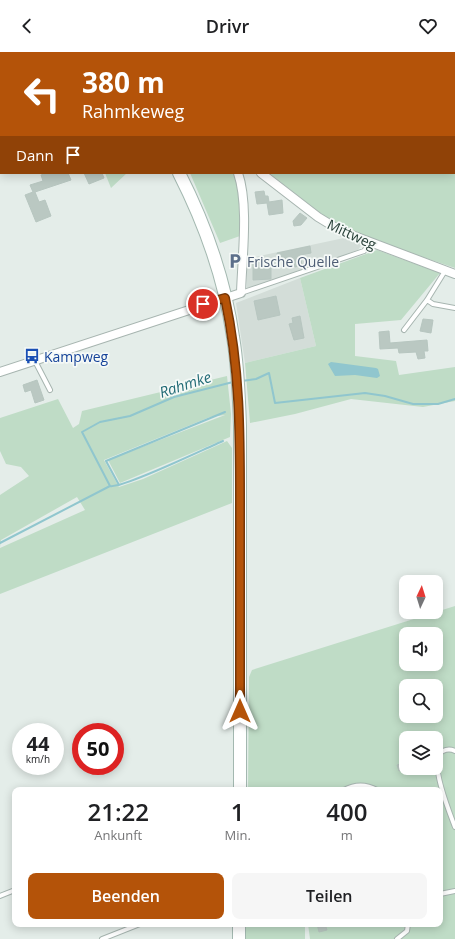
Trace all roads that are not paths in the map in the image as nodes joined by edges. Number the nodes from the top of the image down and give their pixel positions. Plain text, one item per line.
1 (179, 174) edge
2 (238, 174) edge
3 (262, 174) edge
4 (370, 243) junction
5 (445, 270) junction
6 (455, 274) edge
7 (241, 293) junction
8 (225, 298) junction
9 (427, 300) junction
10 (455, 308) edge
11 (404, 330) dead end
12 (35, 360) junction
13 (0, 372) edge
14 (50, 390) dead end
15 (455, 751) edge
16 (240, 787) edge
17 (350, 787) edge
18 (367, 787) edge
19 (442, 787) edge
20 (443, 794) edge
21 (455, 827) edge
22 (12, 891) edge
23 (455, 891) edge
24 (443, 893) edge
25 (0, 896) edge
26 (132, 927) edge
27 (239, 927) edge
28 (408, 927) edge
29 (102, 939) edge
30 (239, 939) edge
31 (397, 939) edge

1 - 8 main road
2 - 7 street
3 - 4 street, Mittweg
4 - 5 street, Mittweg
4 - 7 lane
5 - 6 street, Mittweg
5 - 9 lane
7 - 8 street
8 - 12 street
8 - 16 main road
9 - 10 lane
9 - 11 lane
12 - 13 street
12 - 14 lane
15 - 19 lane
17 - 18 lane
20 - 21 lane
22 - 25 lane
23 - 24 lane
26 - 29 lane
27 - 30 main road
28 - 31 lane

